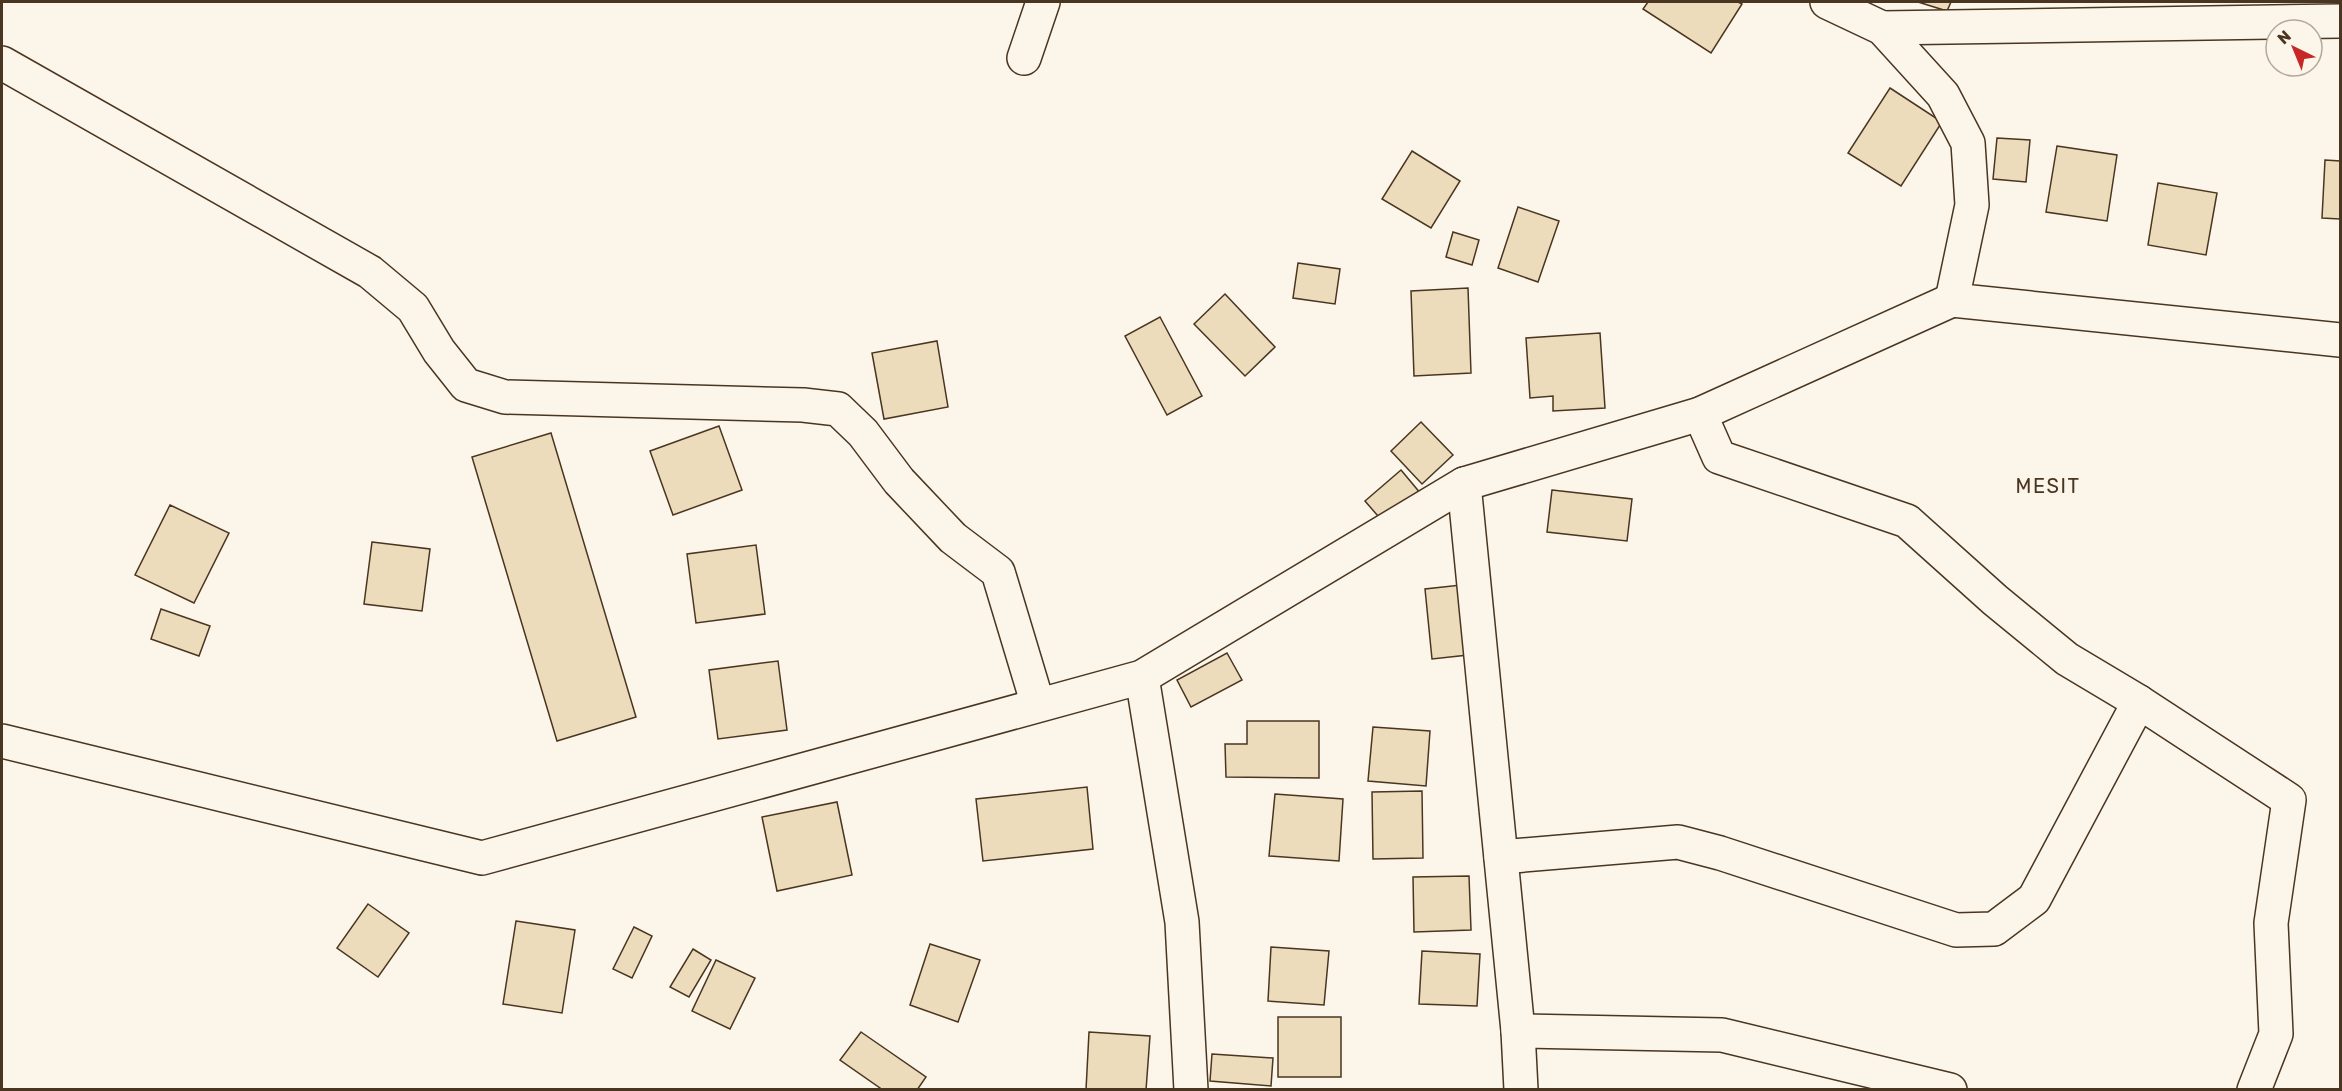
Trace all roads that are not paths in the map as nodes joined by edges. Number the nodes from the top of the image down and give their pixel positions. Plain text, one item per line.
1 (1043, 2) edge
2 (1827, 2) edge
3 (2340, 21) edge
4 (1882, 28) junction
5 (1024, 58) dead end
6 (2, 63) edge
7 (1952, 300) junction
8 (2340, 340) edge
9 (1700, 414) junction
10 (1464, 484) junction
11 (1142, 677) junction
12 (2139, 702) junction
13 (1038, 705) junction
14 (2, 741) edge
15 (1502, 857) junction
16 (1518, 1030) junction
17 (1870, 1080) edge
18 (1191, 1089) edge
19 (1521, 1089) edge
20 (1950, 1089) edge
21 (2254, 1089) edge

1 - 5 street
2 - 4 street
3 - 4 street
4 - 7 street
6 - 13 street
7 - 8 street
7 - 9 street
9 - 10 street
9 - 12 street
10 - 11 street
10 - 15 street
11 - 13 street
11 - 18 street
12 - 15 street
12 - 21 street
13 - 14 street
15 - 16 street
16 - 17 street
16 - 19 street
17 - 20 street

